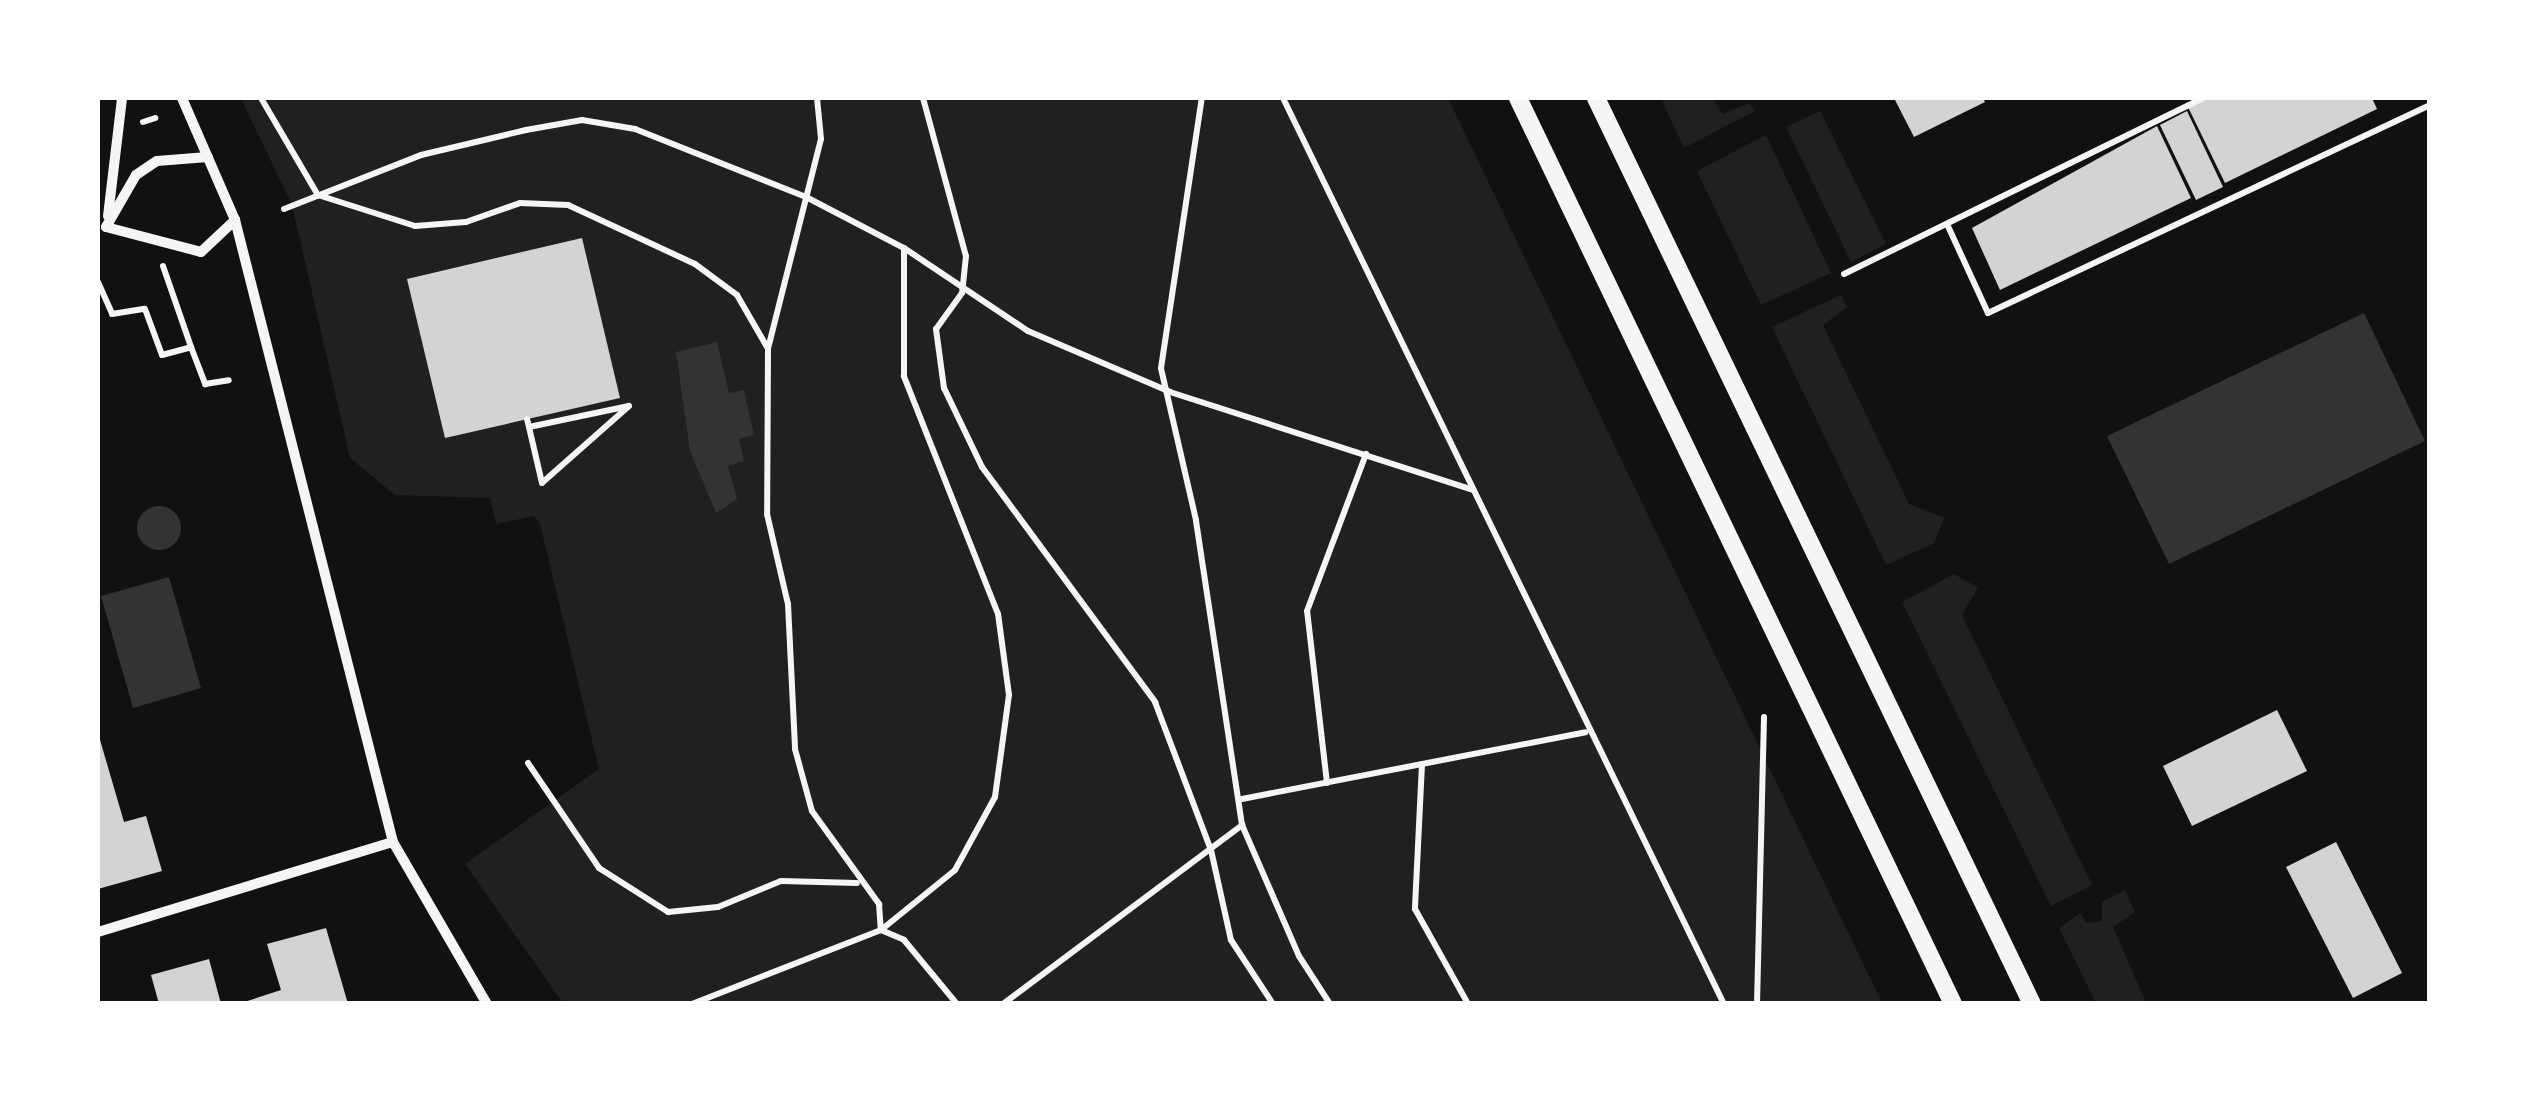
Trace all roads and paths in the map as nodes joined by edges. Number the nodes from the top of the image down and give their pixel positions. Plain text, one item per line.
1 (122, 98) edge
2 (182, 98) edge
3 (261, 98) edge
4 (817, 98) edge
5 (922, 98) edge
6 (1202, 98) edge
7 (1283, 98) edge
8 (1518, 98) edge
9 (1596, 98) edge
10 (2203, 98) edge
11 (2430, 105) edge
12 (155, 118) dead end
13 (143, 122) dead end
14 (208, 158) junction
15 (318, 195) junction
16 (806, 197) junction
17 (284, 208) dead end
18 (235, 220) junction
19 (1947, 224) junction
20 (102, 229) edge
21 (904, 248) junction
22 (163, 266) dead end
23 (1844, 274) dead end
24 (98, 282) edge
25 (962, 293) junction
26 (191, 348) junction
27 (768, 348) junction
28 (229, 380) dead end
29 (1170, 392) junction
30 (528, 423) joint
31 (1366, 454) junction
32 (1474, 490) junction
33 (1764, 717) dead end
34 (1586, 732) junction
35 (528, 763) dead end
36 (1422, 764) junction
37 (1328, 783) junction
38 (1242, 800) junction
39 (1242, 825) junction
40 (392, 842) junction
41 (1212, 850) junction
42 (858, 883) junction
43 (882, 930) junction
44 (98, 932) edge
45 (488, 1004) edge
46 (692, 1004) edge
47 (957, 1004) edge
48 (1003, 1004) edge
49 (1273, 1004) edge
50 (1330, 1004) edge
51 (1468, 1004) edge
52 (1724, 1004) edge
53 (1757, 1004) edge
54 (1953, 1004) edge
55 (2032, 1004) edge

1 - 20 street
2 - 14 street
3 - 15 path
4 - 16 path
5 - 25 path
6 - 29 path
7 - 32 path
8 - 54 street
9 - 55 street
10 - 19 path
11 - 19 path
12 - 13 path
14 - 18 street
14 - 20 street
15 - 16 path
15 - 17 path
15 - 27 path
16 - 21 path
16 - 27 path
18 - 20 street
18 - 40 street
19 - 23 path
21 - 25 path
21 - 43 path
22 - 26 path
24 - 26 path
25 - 29 path
25 - 41 path
26 - 28 path
27 - 42 path
29 - 31 path
29 - 38 path
30 - 30 path
31 - 32 path
31 - 37 path
32 - 34 path
33 - 53 path
34 - 36 path
34 - 52 path
35 - 42 path
36 - 37 path
36 - 51 path
37 - 38 path
38 - 39 path
39 - 41 path
39 - 50 path
40 - 44 street
40 - 45 street
41 - 48 path
41 - 49 path
42 - 43 path
43 - 46 path
43 - 47 path

